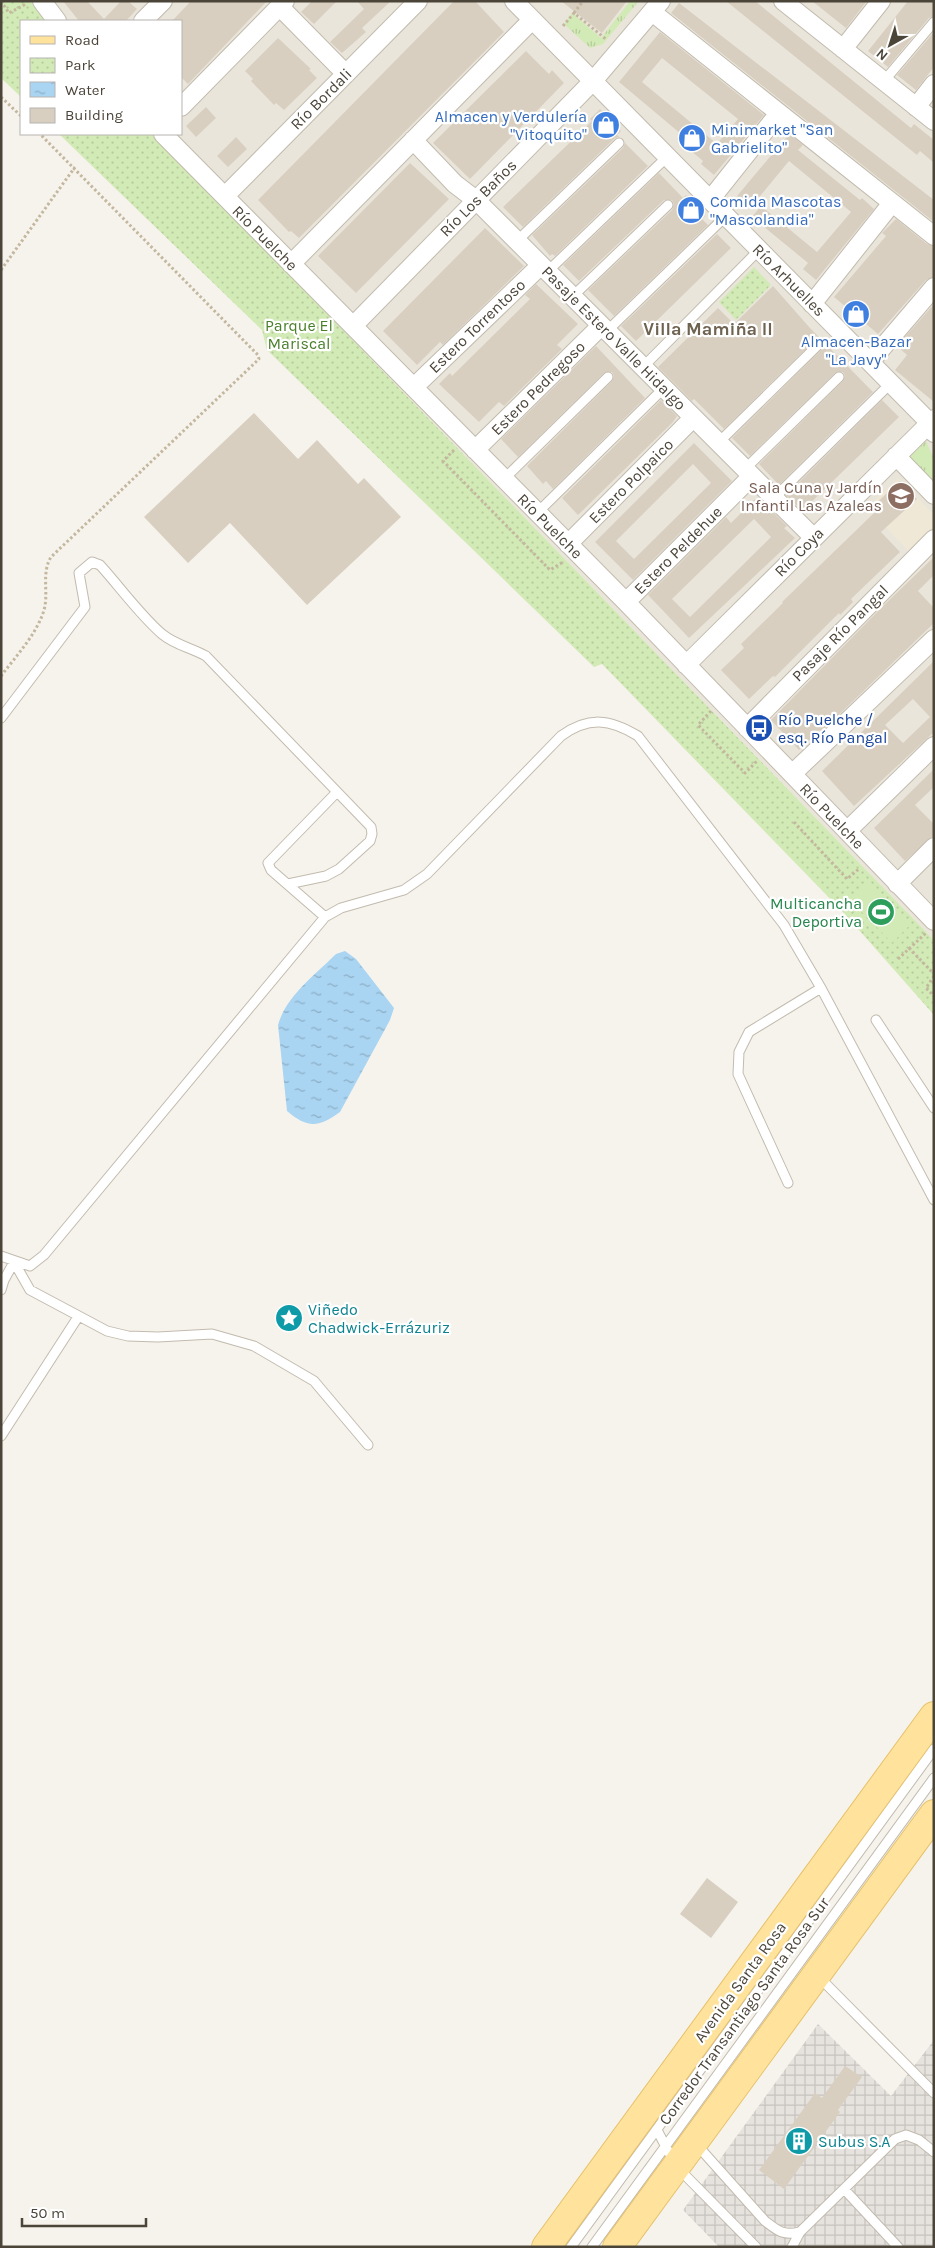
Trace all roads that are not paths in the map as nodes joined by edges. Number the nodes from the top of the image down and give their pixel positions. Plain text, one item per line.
1 (162, 1) edge
2 (418, 1) edge
3 (514, 1) edge
4 (783, 1) edge
5 (882, 1) edge
6 (35, 2) edge
7 (283, 4) edge
8 (656, 7) edge
9 (56, 20) edge
10 (144, 20) edge
11 (532, 20) junction
12 (934, 22) edge
13 (843, 49) junction
14 (346, 74) junction
15 (593, 81) junction
16 (884, 81) junction
17 (934, 84) edge
18 (182, 106) edge
19 (916, 107) junction
20 (779, 113) junction
21 (934, 121) edge
22 (164, 135) edge
23 (413, 140) junction
24 (619, 143) dead end
25 (667, 157) junction
26 (225, 196) junction
27 (476, 200) junction
28 (710, 200) junction
29 (892, 203) junction
30 (668, 205) dead end
31 (726, 216) junction
32 (934, 236) edge
33 (517, 242) junction
34 (759, 250) junction
35 (292, 264) junction
36 (544, 268) junction
37 (934, 287) edge
38 (572, 297) junction
39 (812, 304) junction
40 (353, 326) junction
41 (604, 328) junction
42 (817, 346) dead end
43 (870, 362) junction
44 (643, 367) junction
45 (608, 377) dead end
46 (839, 377) dead end
47 (891, 383) junction
48 (414, 388) junction
49 (664, 388) junction
50 (693, 418) junction
51 (932, 425) edge
52 (718, 443) junction
53 (475, 450) junction
54 (896, 456) junction
55 (748, 473) junction
56 (504, 479) junction
57 (934, 496) edge
58 (774, 498) junction
59 (537, 512) junction
60 (814, 538) junction
61 (934, 539) edge
62 (569, 551) junction
63 (626, 602) junction
64 (934, 639) edge
65 (686, 665) junction
66 (1, 718) edge
67 (747, 728) junction
68 (934, 746) edge
69 (792, 774) junction
70 (336, 792) junction
71 (847, 831) junction
72 (934, 848) edge
73 (288, 884) junction
74 (897, 884) junction
75 (325, 917) junction
76 (932, 925) edge
77 (822, 988) junction
78 (876, 1020) dead end
79 (934, 1108) edge
80 (788, 1184) dead end
81 (934, 1200) edge
82 (1, 1256) edge
83 (14, 1262) junction
84 (1, 1290) edge
85 (78, 1317) junction
86 (1, 1436) edge
87 (368, 1445) dead end
88 (934, 1716) edge
89 (934, 1749) edge
90 (934, 1778) edge
91 (934, 1814) edge
92 (816, 1974) junction
93 (934, 2093) edge
94 (657, 2130) junction
95 (684, 2138) junction
96 (934, 2152) edge
97 (671, 2156) junction
98 (840, 2192) junction
99 (800, 2232) junction
100 (546, 2247) edge
101 (571, 2247) edge
102 (592, 2247) edge
103 (618, 2247) edge
104 (756, 2247) edge
105 (792, 2247) edge
106 (898, 2247) edge

1 - 10 street
2 - 14 street, Río Bordali
3 - 11 street, Río Arhuelles
4 - 13 street
5 - 13 street
6 - 9 street
7 - 14 street
7 - 18 street
8 - 15 street, Río Los Baños
8 - 20 street
11 - 15 street, Río Arhuelles
11 - 23 street
12 - 16 lane
13 - 16 street
14 - 26 street, Río Bordali
15 - 25 street, Río Arhuelles
15 - 27 street, Río Los Baños
16 - 19 street
17 - 19 street
19 - 21 street
20 - 28 street
20 - 29 street
22 - 26 street, Río Puelche
23 - 27 street, Pasaje Estero Valle Hidalgo
23 - 35 street
24 - 33 lane
25 - 28 street, Río Arhuelles
25 - 36 lane
26 - 35 street, Río Puelche
27 - 33 street, Pasaje Estero Valle Hidalgo
27 - 40 street, Río Los Baños
28 - 31 street, Río Arhuelles
29 - 32 street
29 - 39 street
30 - 38 lane
31 - 34 street, Río Arhuelles
31 - 41 lane
33 - 36 street, Pasaje Estero Valle Hidalgo
34 - 39 street, Río Arhuelles
34 - 44 lane
35 - 40 street, Río Puelche
36 - 38 street, Pasaje Estero Valle Hidalgo
36 - 48 street, Estero Torrentoso
37 - 43 street
38 - 41 street, Pasaje Estero Valle Hidalgo
39 - 43 street, Río Arhuelles
40 - 48 street, Río Puelche
41 - 44 street, Pasaje Estero Valle Hidalgo
41 - 53 street, Estero Pedregoso
42 - 52 lane
43 - 47 street, Río Arhuelles
44 - 49 street, Pasaje Estero Valle Hidalgo
45 - 56 lane
46 - 55 lane
47 - 51 street, Río Arhuelles
47 - 58 lane
48 - 53 street, Río Puelche
49 - 50 street, Pasaje Estero Valle Hidalgo
49 - 59 lane
50 - 52 street, Pasaje Estero Valle Hidalgo
50 - 62 street, Estero Polpaico
51 - 54 street, Río Coya
52 - 55 street, Pasaje Estero Valle Hidalgo
53 - 56 street, Río Puelche
54 - 57 street
54 - 60 street, Río Coya
55 - 58 street, Pasaje Estero Valle Hidalgo
55 - 63 street, Estero Peldehue
56 - 59 street, Río Puelche
58 - 60 street, Pasaje Estero Valle Hidalgo
59 - 62 street, Río Puelche
60 - 65 street, Río Coya
61 - 67 street, Pasaje Río Pangal
62 - 63 street, Río Puelche
63 - 65 street, Río Puelche
64 - 69 street
65 - 67 street, Río Puelche
66 - 70 lane
67 - 69 street, Río Puelche
68 - 71 street
69 - 71 street, Río Puelche
70 - 73 lane
70 - 73 lane
71 - 74 street, Río Puelche
72 - 74 street
73 - 75 lane
74 - 76 street, Río Puelche
75 - 77 lane
75 - 83 lane
77 - 80 lane
77 - 81 lane
78 - 79 lane
82 - 83 lane
83 - 84 lane
83 - 85 lane
85 - 86 lane
85 - 87 lane
88 - 100 main road, Avenida Santa Rosa
89 - 94 lane, Corredor Transantiago Santa Rosa Sur
90 - 95 lane, Corredor Transantiago Santa Rosa Sur
91 - 92 main road
92 - 93 lane
92 - 95 main road
94 - 95 lane
94 - 97 lane
94 - 101 lane, Corredor Transantiago Santa Rosa Sur
95 - 97 main road
95 - 99 lane
96 - 98 lane
97 - 102 lane, Corredor Transantiago Santa Rosa Sur
97 - 103 main road
97 - 104 lane
98 - 99 lane
98 - 106 lane
99 - 105 lane

